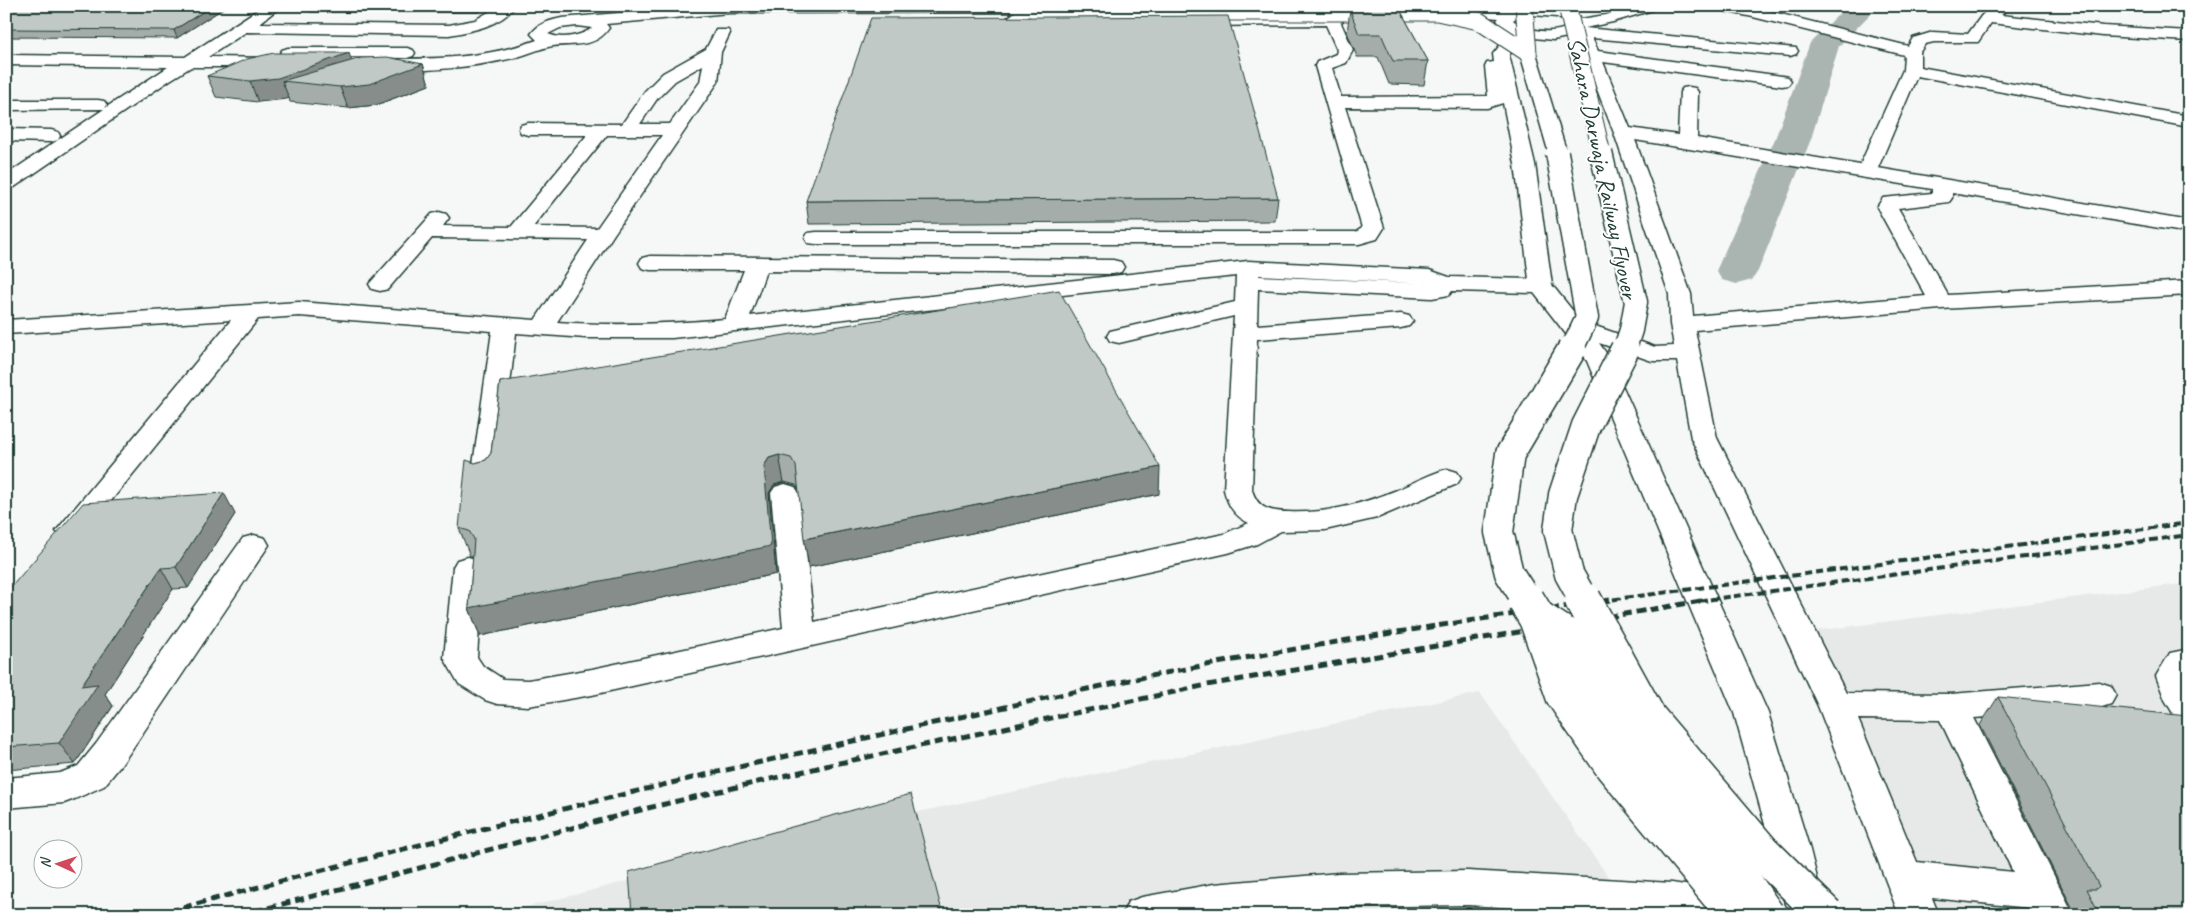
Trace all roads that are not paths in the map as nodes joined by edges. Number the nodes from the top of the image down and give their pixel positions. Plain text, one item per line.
1 (255, 6) edge
2 (274, 6) edge
3 (508, 6) edge
4 (1651, 6) edge
5 (1719, 6) edge
6 (2003, 6) edge
7 (838, 7) edge
8 (944, 7) edge
9 (1123, 7) edge
10 (1196, 7) edge
11 (1284, 7) edge
12 (554, 8) dead end
13 (639, 12) edge
14 (727, 16) edge
15 (1987, 18) junction
16 (587, 20) edge
17 (1332, 20) junction
18 (1011, 21) junction
19 (1478, 22) junction
20 (1572, 23) edge
21 (1515, 25) edge
22 (224, 27) junction
23 (243, 27) junction
24 (544, 35) junction
25 (2189, 36) edge
26 (205, 52) junction
27 (713, 52) junction
28 (1912, 52) junction
29 (186, 57) junction
30 (8, 59) edge
31 (168, 62) junction
32 (1911, 70) junction
33 (1690, 92) dead end
34 (1334, 102) junction
35 (6, 105) edge
36 (98, 105) junction
37 (2189, 122) edge
38 (92, 125) junction
39 (67, 126) junction
40 (528, 129) dead end
41 (601, 130) junction
42 (627, 130) junction
43 (676, 130) junction
44 (1623, 133) junction
45 (6, 135) edge
46 (51, 136) junction
47 (1686, 142) junction
48 (6, 165) edge
49 (1868, 172) junction
50 (6, 184) edge
51 (1942, 185) junction
52 (442, 214) dead end
53 (2189, 227) edge
54 (426, 232) junction
55 (516, 234) junction
56 (603, 234) junction
57 (816, 238) dead end
58 (650, 263) dead end
59 (757, 265) junction
60 (1195, 273) junction
61 (380, 284) dead end
62 (1247, 285) junction
63 (1541, 286) junction
64 (2189, 288) edge
65 (1941, 302) junction
66 (250, 313) junction
67 (1401, 322) dead end
68 (1682, 324) junction
69 (506, 325) junction
70 (734, 325) junction
71 (1573, 326) junction
72 (6, 327) edge
73 (542, 328) junction
74 (1245, 333) junction
75 (1119, 336) dead end
76 (1688, 352) junction
77 (1447, 478) dead end
78 (485, 479) edge
79 (785, 493) dead end
80 (1276, 521) junction
81 (254, 545) dead end
82 (56, 548) edge
83 (468, 567) edge
84 (1537, 618) junction
85 (800, 637) junction
86 (2189, 661) edge
87 (2099, 695) dead end
88 (1835, 706) junction
89 (1951, 707) junction
90 (2189, 711) edge
91 (6, 793) edge
92 (1905, 878) junction
93 (2048, 903) edge
94 (1142, 915) edge
95 (1736, 915) edge
96 (1758, 915) edge
97 (1766, 915) edge
98 (1805, 915) edge
99 (1826, 915) edge
100 (1919, 915) edge

1 - 22 main road
2 - 23 main road
3 - 23 main road
4 - 20 main road
5 - 28 main road
6 - 15 main road
7 - 8 main road
7 - 14 main road
8 - 9 main road
9 - 10 main road
10 - 11 main road
11 - 21 main road
12 - 24 main road
13 - 14 main road
13 - 16 main road
14 - 16 main road
14 - 18 main road
14 - 27 main road
15 - 25 main road
15 - 28 main road
16 - 24 main road
16 - 24 main road
17 - 18 main road
17 - 19 main road
17 - 34 main road
18 - 19 main road, bridge
19 - 21 main road
19 - 21 main road, bridge
20 - 20 main road
20 - 21 main road
20 - 21 main road
20 - 44 main road
20 - 99 main road, Sahara Darwaja Railway Flyover, bridge
21 - 34 main road
21 - 63 main road
21 - 84 main road, Sahara Darwaja Railway Flyover, bridge
22 - 23 main road
22 - 29 main road
23 - 26 main road
24 - 26 main road
24 - 29 main road
26 - 29 main road
27 - 42 main road
27 - 43 main road
28 - 32 main road
29 - 30 main road
29 - 31 main road
29 - 38 main road
30 - 31 main road
31 - 36 main road
32 - 37 main road
32 - 49 main road
33 - 47 main road
34 - 57 main road
35 - 36 main road
36 - 39 main road
38 - 39 main road
38 - 50 main road
39 - 46 main road
40 - 41 main road
41 - 42 main road
41 - 55 main road
42 - 43 main road
43 - 56 main road
44 - 47 main road
44 - 68 main road
45 - 46 main road
46 - 48 main road
47 - 49 main road
49 - 51 main road
51 - 53 main road
51 - 65 main road
52 - 54 main road
54 - 55 main road
54 - 61 main road
55 - 56 main road
56 - 73 main road
58 - 59 main road
59 - 60 main road
59 - 70 main road
60 - 62 main road
60 - 70 main road
62 - 63 main road
62 - 74 main road
62 - 75 main road
63 - 71 main road
64 - 65 main road
65 - 68 main road
66 - 69 main road
66 - 72 main road
66 - 82 main road
67 - 74 main road
68 - 76 main road
69 - 73 main road
69 - 78 main road
70 - 73 main road
71 - 76 main road
71 - 98 main road
74 - 80 main road
76 - 88 main road
77 - 80 main road
79 - 85 main road
80 - 85 main road
81 - 91 main road
83 - 85 main road
84 - 95 main road, Sahara Darwaja Railway Flyover, bridge
84 - 97 main road, Sahara Darwaja Railway Flyover, bridge
86 - 90 main road
87 - 89 main road
88 - 89 main road
88 - 92 main road
89 - 93 main road
92 - 93 main road
92 - 100 main road
94 - 96 main road

